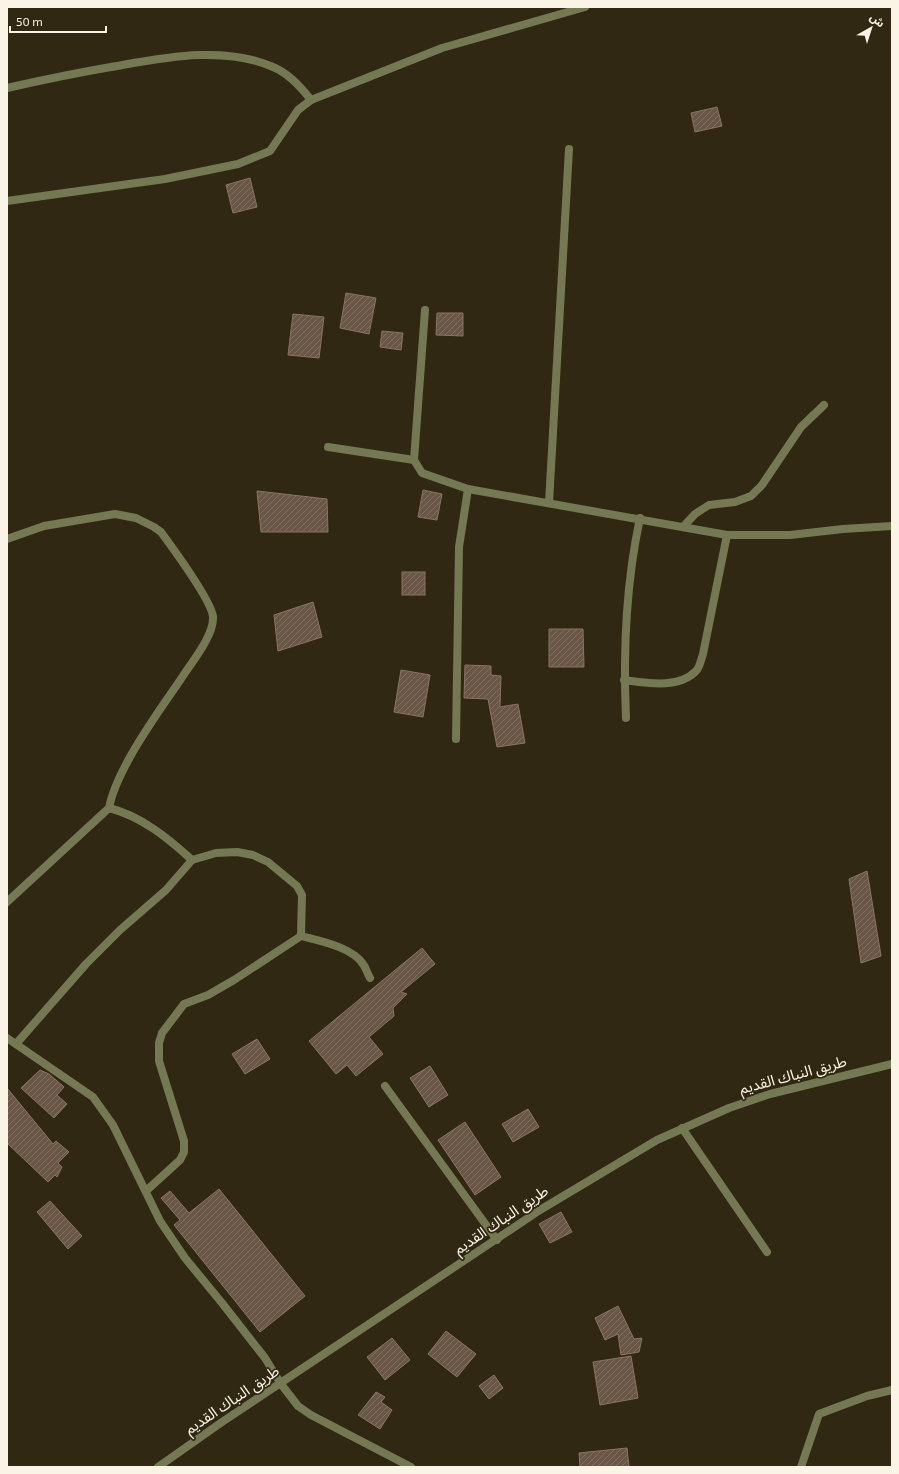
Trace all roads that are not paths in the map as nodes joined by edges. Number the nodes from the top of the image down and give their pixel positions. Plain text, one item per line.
1 (585, 7) edge
2 (7, 88) edge
3 (312, 100) junction
4 (569, 149) dead end
5 (7, 201) edge
6 (425, 310) dead end
7 (824, 405) dead end
8 (328, 447) dead end
9 (414, 460) junction
10 (468, 489) junction
11 (549, 503) junction
12 (640, 518) junction
13 (892, 526) edge
14 (683, 527) junction
15 (727, 535) junction
16 (7, 539) edge
17 (624, 680) junction
18 (626, 718) dead end
19 (456, 739) dead end
20 (109, 808) junction
21 (192, 860) junction
22 (7, 902) edge
23 (302, 936) junction
24 (370, 978) dead end
25 (7, 1038) edge
26 (16, 1044) junction
27 (892, 1064) edge
28 (385, 1086) dead end
29 (682, 1128) junction
30 (146, 1191) junction
31 (497, 1240) junction
32 (767, 1252) dead end
33 (281, 1384) junction
34 (892, 1390) edge
35 (158, 1467) edge
36 (411, 1467) edge
37 (801, 1467) edge

1 - 3 street
2 - 3 street
3 - 5 street
4 - 11 street
6 - 9 street
7 - 14 street
8 - 9 street
9 - 10 street
10 - 11 street
10 - 19 street
11 - 12 street
12 - 14 street
12 - 17 street
13 - 15 street
14 - 15 street
15 - 17 street
16 - 20 street
17 - 18 street
20 - 21 street
20 - 22 street
21 - 23 street
21 - 26 street
23 - 24 street
23 - 30 street
25 - 26 street
26 - 30 street
27 - 29 street, طريق النباك القديم
28 - 31 street
29 - 31 street, طريق النباك القديم
29 - 32 street
30 - 33 street
31 - 33 street, طريق النباك القديم
33 - 35 street, طريق النباك القديم
33 - 36 street
34 - 37 street

